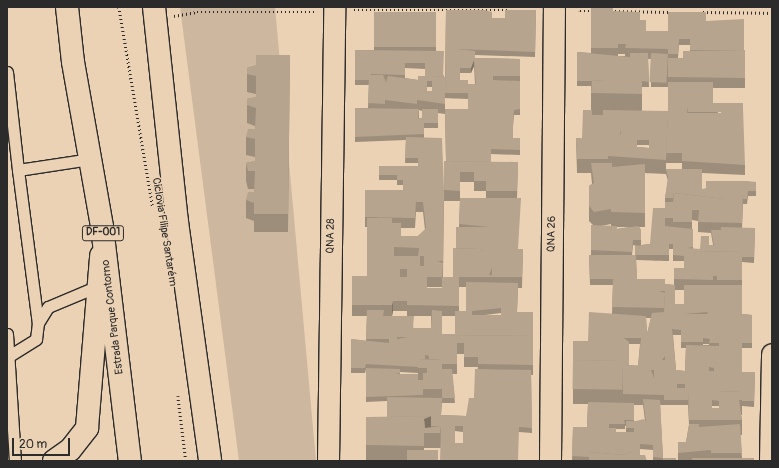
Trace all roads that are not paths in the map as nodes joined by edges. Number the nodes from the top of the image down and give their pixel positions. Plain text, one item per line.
1 (67, 7) edge
2 (554, 7) edge
3 (334, 9) edge
4 (155, 13) edge
5 (7, 72) edge
6 (91, 159) junction
7 (18, 170) junction
8 (103, 233) junction
9 (98, 286) junction
10 (38, 323) junction
11 (7, 334) edge
12 (772, 354) edge
13 (10, 356) junction
14 (15, 461) edge
15 (54, 461) edge
16 (130, 461) edge
17 (210, 461) edge
18 (328, 461) edge
19 (550, 461) edge
20 (770, 461) edge

1 - 6 main road, Estrada Parque Contorno / DF-001
2 - 19 street, QNA 26
3 - 18 street, QNA 28
4 - 17 main road
5 - 7 lane
6 - 7 lane
6 - 8 main road, Estrada Parque Contorno / DF-001
7 - 10 lane
8 - 9 main road
8 - 16 main road, Estrada Parque Contorno / DF-001
9 - 10 lane
9 - 15 main road
10 - 13 lane
11 - 13 lane
12 - 20 street
13 - 14 lane

